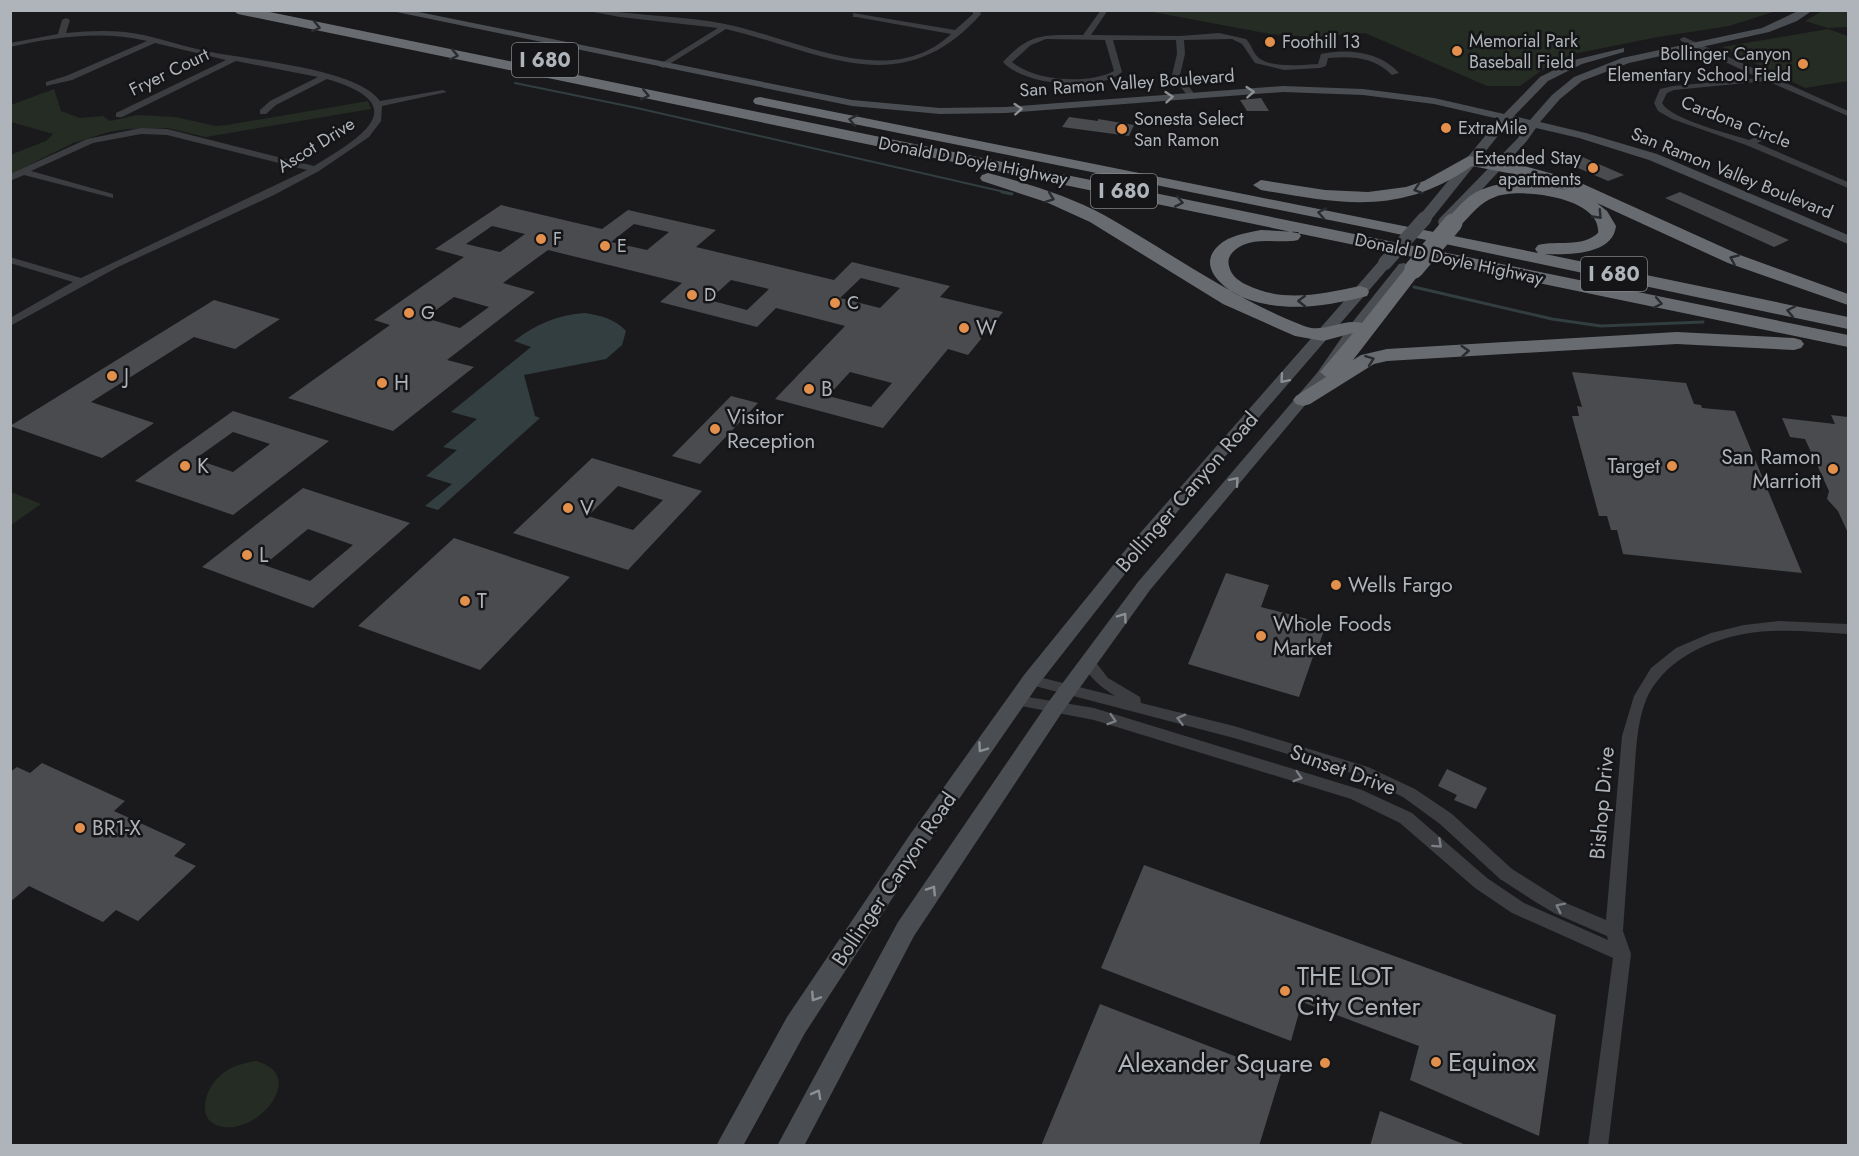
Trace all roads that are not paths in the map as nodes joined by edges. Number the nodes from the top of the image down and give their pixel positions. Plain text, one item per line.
1 (238, 10) edge
2 (293, 10) edge
3 (392, 10) edge
4 (429, 10) edge
5 (586, 10) edge
6 (976, 10) edge
7 (1105, 10) edge
8 (1787, 10) edge
9 (1808, 10) edge
10 (856, 15) dead end
11 (66, 20) dead end
12 (726, 26) junction
13 (958, 33) junction
14 (61, 36) junction
15 (1088, 37) junction
16 (1108, 37) junction
17 (1180, 38) junction
18 (1684, 39) junction
19 (153, 41) junction
20 (1695, 44) junction
21 (10, 45) edge
22 (234, 59) junction
23 (903, 61) junction
24 (668, 63) junction
25 (912, 68) dead end
26 (1395, 73) dead end
27 (324, 77) junction
28 (1767, 79) junction
29 (49, 84) dead end
30 (1188, 91) junction
31 (1424, 91) junction
32 (443, 92) dead end
33 (1372, 93) junction
34 (378, 104) junction
35 (263, 112) dead end
36 (1510, 113) junction
37 (1848, 114) edge
38 (119, 115) dead end
39 (1536, 120) junction
40 (813, 129) junction
41 (1582, 135) junction
42 (1769, 135) dead end
43 (1522, 140) junction
44 (1749, 143) junction
45 (1054, 160) junction
46 (1469, 161) junction
47 (1497, 165) junction
48 (313, 169) junction
49 (23, 172) junction
50 (10, 178) edge
51 (1848, 186) edge
52 (110, 196) dead end
53 (1449, 222) junction
54 (1379, 225) junction
55 (1848, 228) edge
56 (1848, 240) edge
57 (1435, 257) junction
58 (10, 260) edge
59 (1409, 268) junction
60 (82, 282) junction
61 (1360, 292) junction
62 (1848, 300) edge
63 (10, 323) edge
64 (1848, 323) edge
65 (1356, 327) junction
66 (1323, 335) junction
67 (1848, 341) edge
68 (1848, 351) edge
69 (1322, 376) junction
70 (1303, 400) junction
71 (1848, 629) edge
72 (1089, 664) junction
73 (1031, 680) junction
74 (1068, 690) junction
75 (1016, 700) junction
76 (1054, 709) junction
77 (1155, 712) junction
78 (1614, 931) junction
79 (1622, 954) junction
80 (729, 1146) edge
81 (790, 1146) edge
82 (1598, 1146) edge

1 -> 40 highway, Donald D Doyle Highway / I 680
45 -> 2 highway, Donald D Doyle Highway / I 680
3 - 24 main road, San Ramon Valley Boulevard
4 - 24 main road, San Ramon Valley Boulevard
5 - 12 street
6 - 13 street
7 - 15 street
8 - 18 main road, Bollinger Canyon Road
9 - 20 main road
10 - 13 street
11 - 14 street
12 - 23 street
12 - 24 street
13 - 23 street
14 - 19 street, Ascot Drive
14 - 21 street, Ascot Drive
15 - 16 street
15 - 16 street
16 - 17 street
17 - 26 street
17 - 30 street
18 - 20 street
18 - 36 main road, Bollinger Canyon Road
19 - 22 street, Ascot Drive
19 - 29 street
20 - 28 street
20 - 39 main road
22 - 27 street, Ascot Drive
22 - 38 street, Fryer Court
23 - 25 street
24 - 30 main road, San Ramon Valley Boulevard
27 - 34 street, Ascot Drive
27 - 35 street
28 - 37 street
28 - 44 street, Cardona Circle
30 - 31 main road, San Ramon Valley Boulevard
30 -> 33 main road, San Ramon Valley Boulevard
31 - 33 main road
31 - 36 main road, San Ramon Valley Boulevard
32 - 34 street
33 - 36 main road, San Ramon Valley Boulevard
34 - 48 street, Ascot Drive
36 - 39 main road, San Ramon Valley Boulevard
36 - 46 main road, Bollinger Canyon Road
39 - 41 main road, San Ramon Valley Boulevard
39 - 43 main road
39 - 55 main road, San Ramon Valley Boulevard
40 -> 57 highway, Donald D Doyle Highway / I 680
40 -> 66 highway
41 - 43 main road
41 - 56 main road, San Ramon Valley Boulevard
42 - 44 street
43 - 47 main road
44 - 51 street, Cardona Circle
46 -> 45 highway
54 -> 45 highway, Donald D Doyle Highway / I 680
46 - 47 highway
46 - 61 main road, Bollinger Canyon Road, bridge
47 - 53 main road
62 -> 47 highway
48 - 49 street
48 - 60 street, Ascot Drive
49 - 50 street
49 - 52 street
53 -> 54 highway
53 - 59 highway, bridge
64 -> 54 highway, Donald D Doyle Highway / I 680
61 -> 57 highway
57 -> 67 highway, Donald D Doyle Highway / I 680
58 - 60 street
59 - 65 main road, Bollinger Canyon Road
59 - 69 highway
60 - 63 street, Ascot Drive
61 - 66 main road, Bollinger Canyon Road
65 - 66 highway
65 - 69 main road, Bollinger Canyon Road
66 -> 73 main road, Bollinger Canyon Road
70 -> 68 highway
69 - 70 main road, Bollinger Canyon Road
72 -> 70 main road, Bollinger Canyon Road
71 - 78 street, Bishop Drive
72 - 74 main road, Bollinger Canyon Road
72 - 77 street, Sunset Drive
73 - 74 street, Sunset Drive
73 - 75 main road, Bollinger Canyon Road
74 - 76 main road, Bollinger Canyon Road
74 - 77 street, Sunset Drive
75 - 76 street, Sunset Drive
75 -> 80 main road, Bollinger Canyon Road
76 -> 79 street, Sunset Drive
81 -> 76 main road, Bollinger Canyon Road
78 -> 77 street, Sunset Drive
78 - 79 street, Bishop Drive
79 - 82 street, Bishop Drive

